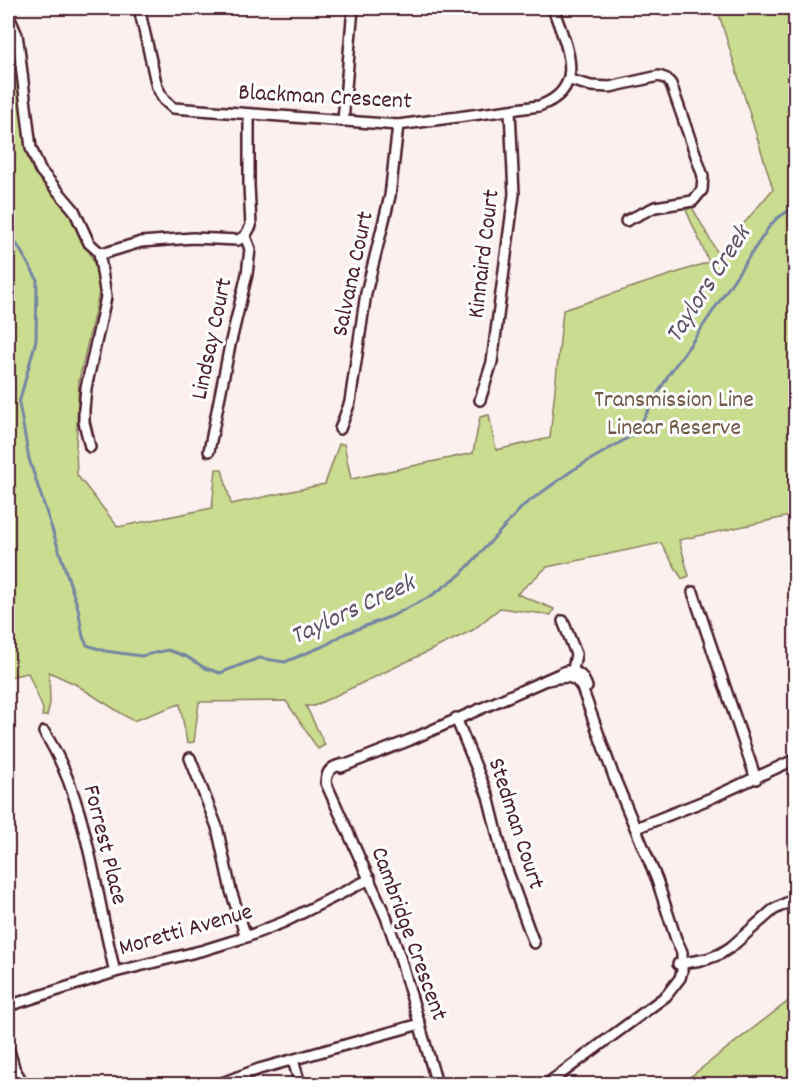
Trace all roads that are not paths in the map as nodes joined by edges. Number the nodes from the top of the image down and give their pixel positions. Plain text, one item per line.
1 (139, 8) edge
2 (352, 8) edge
3 (553, 8) edge
4 (8, 14) edge
5 (570, 80) junction
6 (510, 111) junction
7 (249, 114) junction
8 (343, 122) junction
9 (398, 125) junction
10 (626, 221) dead end
11 (245, 236) junction
12 (99, 252) junction
13 (480, 400) dead end
14 (340, 429) dead end
15 (90, 447) dead end
16 (209, 451) dead end
17 (693, 592) dead end
18 (562, 621) dead end
19 (573, 674) junction
20 (456, 718) junction
21 (44, 732) dead end
22 (190, 759) dead end
23 (795, 759) edge
24 (756, 779) junction
25 (636, 828) junction
26 (370, 879) junction
27 (795, 898) edge
28 (246, 937) junction
29 (534, 943) dead end
30 (680, 963) junction
31 (115, 972) junction
32 (8, 1006) edge
33 (420, 1024) junction
34 (8, 1051) edge
35 (293, 1060) junction
36 (8, 1065) edge
37 (16, 1080) edge
38 (219, 1084) edge
39 (300, 1084) edge
40 (437, 1084) edge
41 (547, 1084) edge

1 - 7 street, Blackman Crescent
2 - 8 street
3 - 5 street
4 - 12 street
5 - 6 street, Blackman Crescent
5 - 10 street
6 - 9 street, Blackman Crescent
6 - 13 street, Kinnaird Court
7 - 8 street, Blackman Crescent
7 - 11 street, Lindsay Court
8 - 9 street, Blackman Crescent
9 - 14 street, Salvana Court
11 - 12 street
11 - 16 street, Lindsay Court
12 - 15 street
17 - 24 street
18 - 19 street
19 - 20 street, Cambridge Crescent
19 - 25 street
20 - 26 street, Cambridge Crescent
20 - 29 street, Stedman Court
21 - 31 street, Forrest Place
22 - 28 street
23 - 24 street
24 - 25 street
25 - 30 street
26 - 28 street, Moretti Avenue
26 - 33 street, Cambridge Crescent
27 - 30 street
28 - 31 street, Moretti Avenue
30 - 41 street
31 - 32 street, Moretti Avenue
33 - 35 street
33 - 40 street, Cambridge Crescent
34 - 36 street
34 - 37 street
35 - 38 street
35 - 39 street

